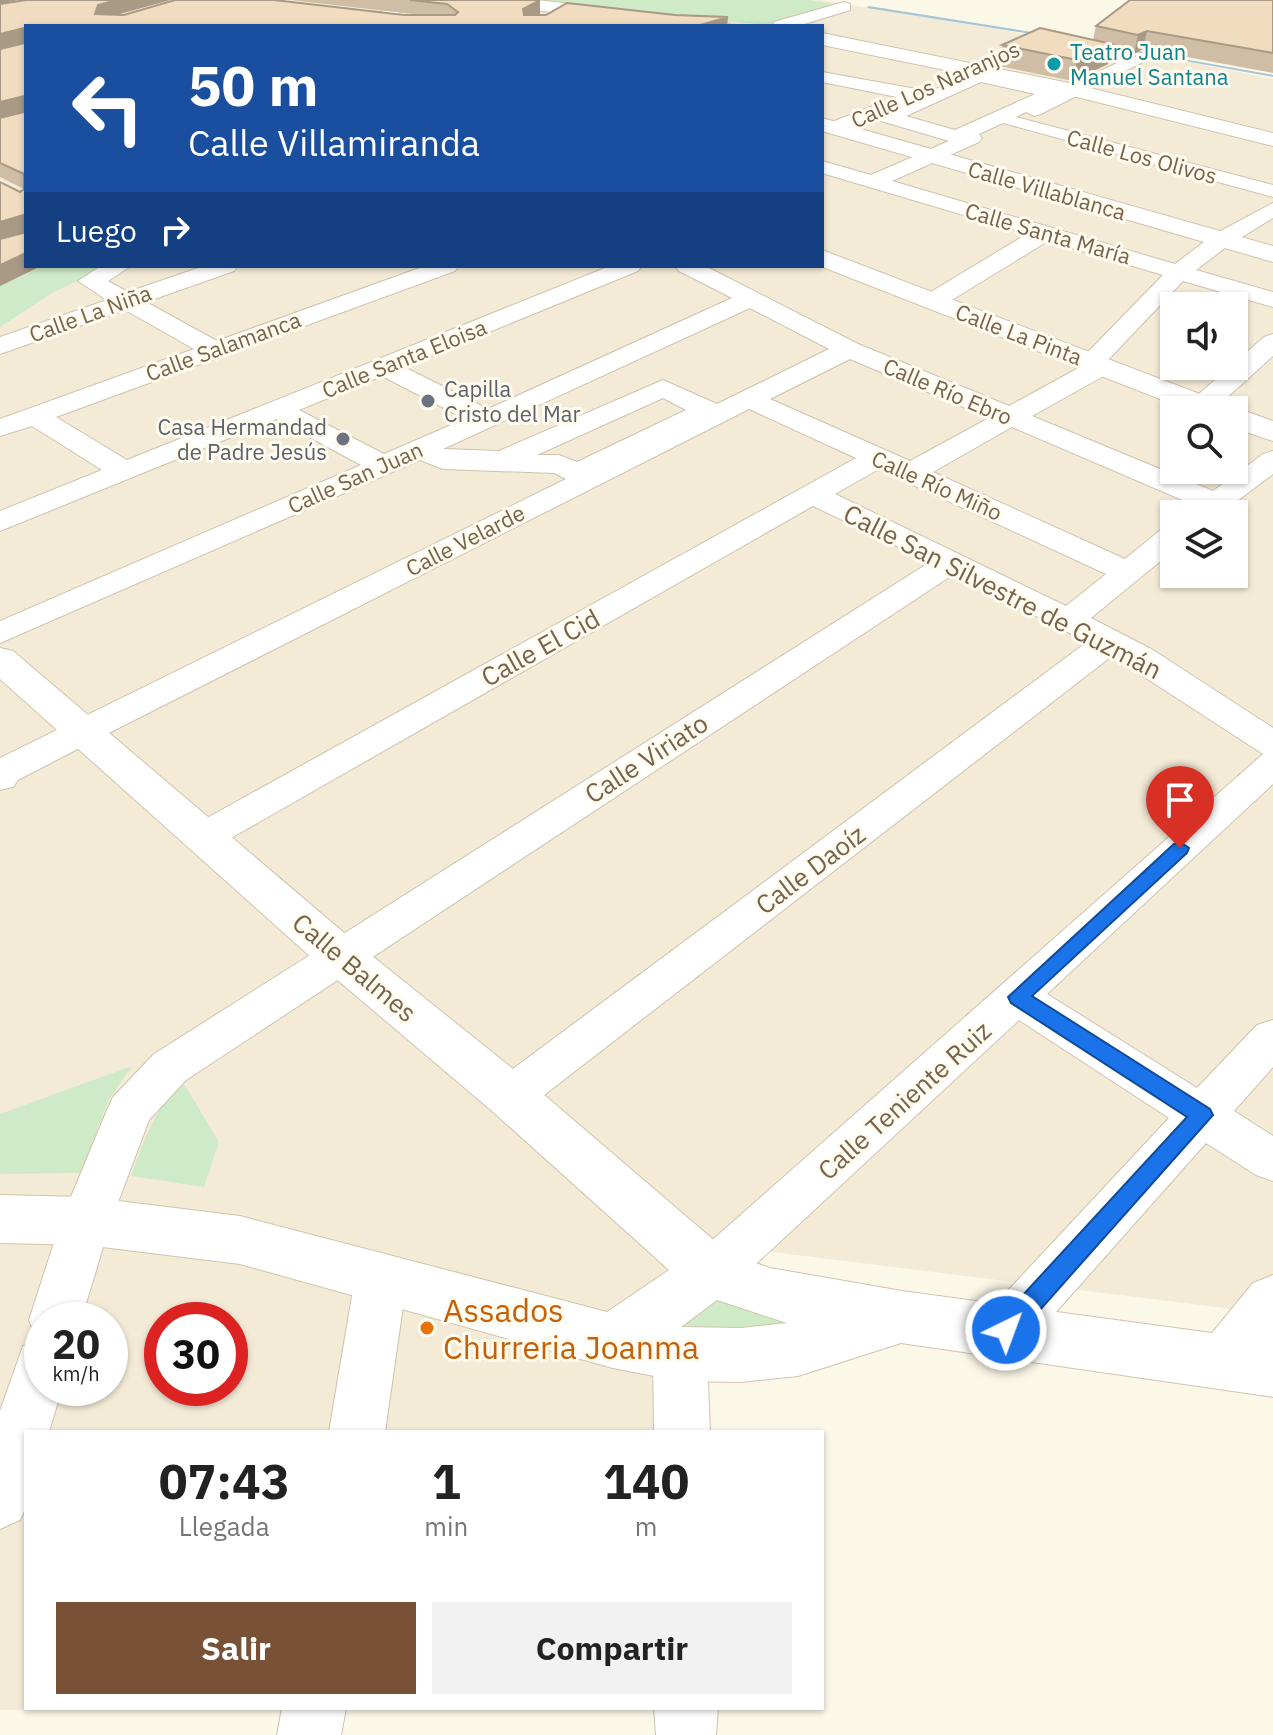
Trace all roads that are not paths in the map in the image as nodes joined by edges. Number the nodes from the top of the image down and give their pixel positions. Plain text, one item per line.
1 (414, 0) edge
2 (489, 0) edge
3 (844, 7) dead end
4 (565, 8) junction
5 (349, 14) edge
6 (380, 18) junction
7 (544, 20) edge
8 (407, 21) edge
9 (368, 24) edge
10 (706, 24) edge
11 (787, 24) edge
12 (824, 39) edge
13 (1034, 40) edge
14 (997, 58) dead end
15 (974, 68) junction
16 (824, 77) edge
17 (1074, 90) junction
18 (1053, 93) joint
19 (916, 95) junction
20 (1011, 121) junction
21 (829, 126) edge
22 (1273, 140) edge
23 (930, 156) junction
24 (824, 168) edge
25 (873, 182) junction
26 (1273, 191) edge
27 (1273, 209) edge
28 (1045, 233) junction
29 (1221, 240) junction
30 (1273, 254) edge
31 (824, 259) edge
32 (115, 268) edge
33 (220, 268) edge
34 (441, 268) edge
35 (625, 268) edge
36 (691, 268) edge
37 (1179, 272) junction
38 (752, 298) junction
39 (125, 300) junction
40 (1273, 300) edge
41 (933, 301) junction
42 (1273, 342) edge
43 (0, 346) edge
44 (213, 349) junction
45 (849, 349) junction
46 (1097, 364) junction
47 (382, 366) junction
48 (1178, 396) edge
49 (1221, 396) edge
50 (749, 399) junction
51 (277, 409) junction
52 (35, 416) junction
53 (1011, 417) junction
54 (487, 420) junction
55 (1248, 422) edge
56 (0, 428) edge
57 (1273, 432) edge
58 (419, 449) junction
59 (877, 458) junction
60 (510, 460) junction
61 (1273, 460) edge
62 (383, 465) junction
63 (124, 471) junction
64 (910, 473) junction
65 (811, 494) junction
66 (1192, 500) edge
67 (1220, 500) edge
68 (0, 522) edge
69 (1160, 546) edge
70 (953, 561) junction
71 (1126, 571) junction
72 (1068, 620) junction
73 (0, 633) edge
74 (1109, 642) junction
75 (0, 659) edge
76 (82, 732) junction
77 (1273, 745) edge
78 (1273, 763) edge
79 (0, 778) edge
80 (203, 837) junction
81 (339, 955) junction
82 (1018, 997) junction
83 (1273, 1037) edge
84 (510, 1096) junction
85 (1202, 1115) junction
86 (1273, 1161) edge
87 (0, 1219) edge
88 (86, 1221) junction
89 (711, 1273) junction
90 (381, 1278) junction
91 (1273, 1301) edge
92 (61, 1302) edge
93 (902, 1317) junction
94 (1006, 1330) junction
95 (613, 1341) junction
96 (680, 1354) junction
97 (1250, 1365) edge
98 (29, 1406) edge
99 (357, 1430) edge
100 (682, 1430) edge
101 (0, 1500) edge
102 (314, 1710) edge
103 (309, 1735) edge

1 - 6 street
2 - 4 street
3 - 11 street
4 - 7 street
4 - 10 street
5 - 6 street
6 - 8 street
6 - 9 street
12 - 15 street
13 - 17 street
14 - 15 street, Calle Los Naranjos
15 - 17 street
15 - 19 street, Calle Los Naranjos
16 - 19 street
17 - 20 street
17 - 22 street
18 - 18 street
19 - 21 street, Calle Los Naranjos
20 - 23 street
20 - 26 street, Calle Los Olivos
21 - 23 street, Calle Villablanca
23 - 25 street
23 - 29 street, Calle Villablanca
24 - 25 street, Calle Santa María
25 - 28 street, Calle Santa María
27 - 29 street
28 - 37 street, Calle Santa María
28 - 41 street
29 - 30 street, Calle Villablanca
29 - 37 street
31 - 41 street, Calle La Pinta
32 - 39 street
33 - 39 street, Calle La Niña
34 - 44 street, Calle Salamanca
35 - 47 street, Calle Santa Eloisa
36 - 38 street, Calle Río Ebro
37 - 40 street, Calle Santa María
37 - 46 street
38 - 45 street, Calle Río Ebro
38 - 54 street, Calle San Juan
39 - 43 street, Calle La Niña
39 - 44 street
41 - 46 street, Calle La Pinta
42 - 49 street
44 - 52 street, Calle Salamanca
45 - 50 street, Calle Velarde
45 - 53 street, Calle Río Ebro
46 - 48 street, Calle La Pinta
46 - 53 street
47 - 51 street, Calle Santa Eloisa
47 - 54 street
50 - 59 street, Calle Río Miño
50 - 76 street, Calle Velarde
51 - 62 street
51 - 63 street, Calle Santa Eloisa
52 - 56 street, Calle Salamanca
52 - 63 street
53 - 64 street
53 - 66 street, Calle Río Ebro
54 - 58 street, Calle San Juan
55 - 57 street
58 - 60 street
58 - 62 street, Calle San Juan
59 - 64 street, Calle Río Miño
59 - 65 street, Calle El Cid
60 - 60 street
61 - 67 street
62 - 73 street, Calle San Juan
63 - 68 street, Calle Santa Eloisa
64 - 71 street, Calle Río Miño
65 - 70 street, Calle San Silvestre de Guzmán
65 - 80 street, Calle El Cid
69 - 71 street
70 - 72 street, Calle San Silvestre de Guzmán
70 - 81 street, Calle Viriato
71 - 72 street
72 - 74 street, Calle San Silvestre de Guzmán
74 - 77 street, Calle San Silvestre de Guzmán
74 - 84 street, Calle Daoíz
75 - 76 street, Calle Balmes
76 - 79 street, Calle Velarde
76 - 80 street, Calle Balmes
78 - 82 street, Calle Teniente Ruiz
80 - 81 street, Calle Balmes
81 - 84 street, Calle Balmes
81 - 88 street, Calle Viriato
82 - 85 street
82 - 89 street, Calle Teniente Ruiz
83 - 85 street
84 - 89 street, Calle Balmes
85 - 86 street
85 - 94 street
87 - 88 street
88 - 90 street
88 - 92 street, Calle Viriato
89 - 93 street
89 - 95 street
90 - 95 street
90 - 99 street
91 - 97 street
93 - 94 street
93 - 96 street
94 - 97 street
95 - 96 street
96 - 100 street
98 - 101 street
102 - 103 street

